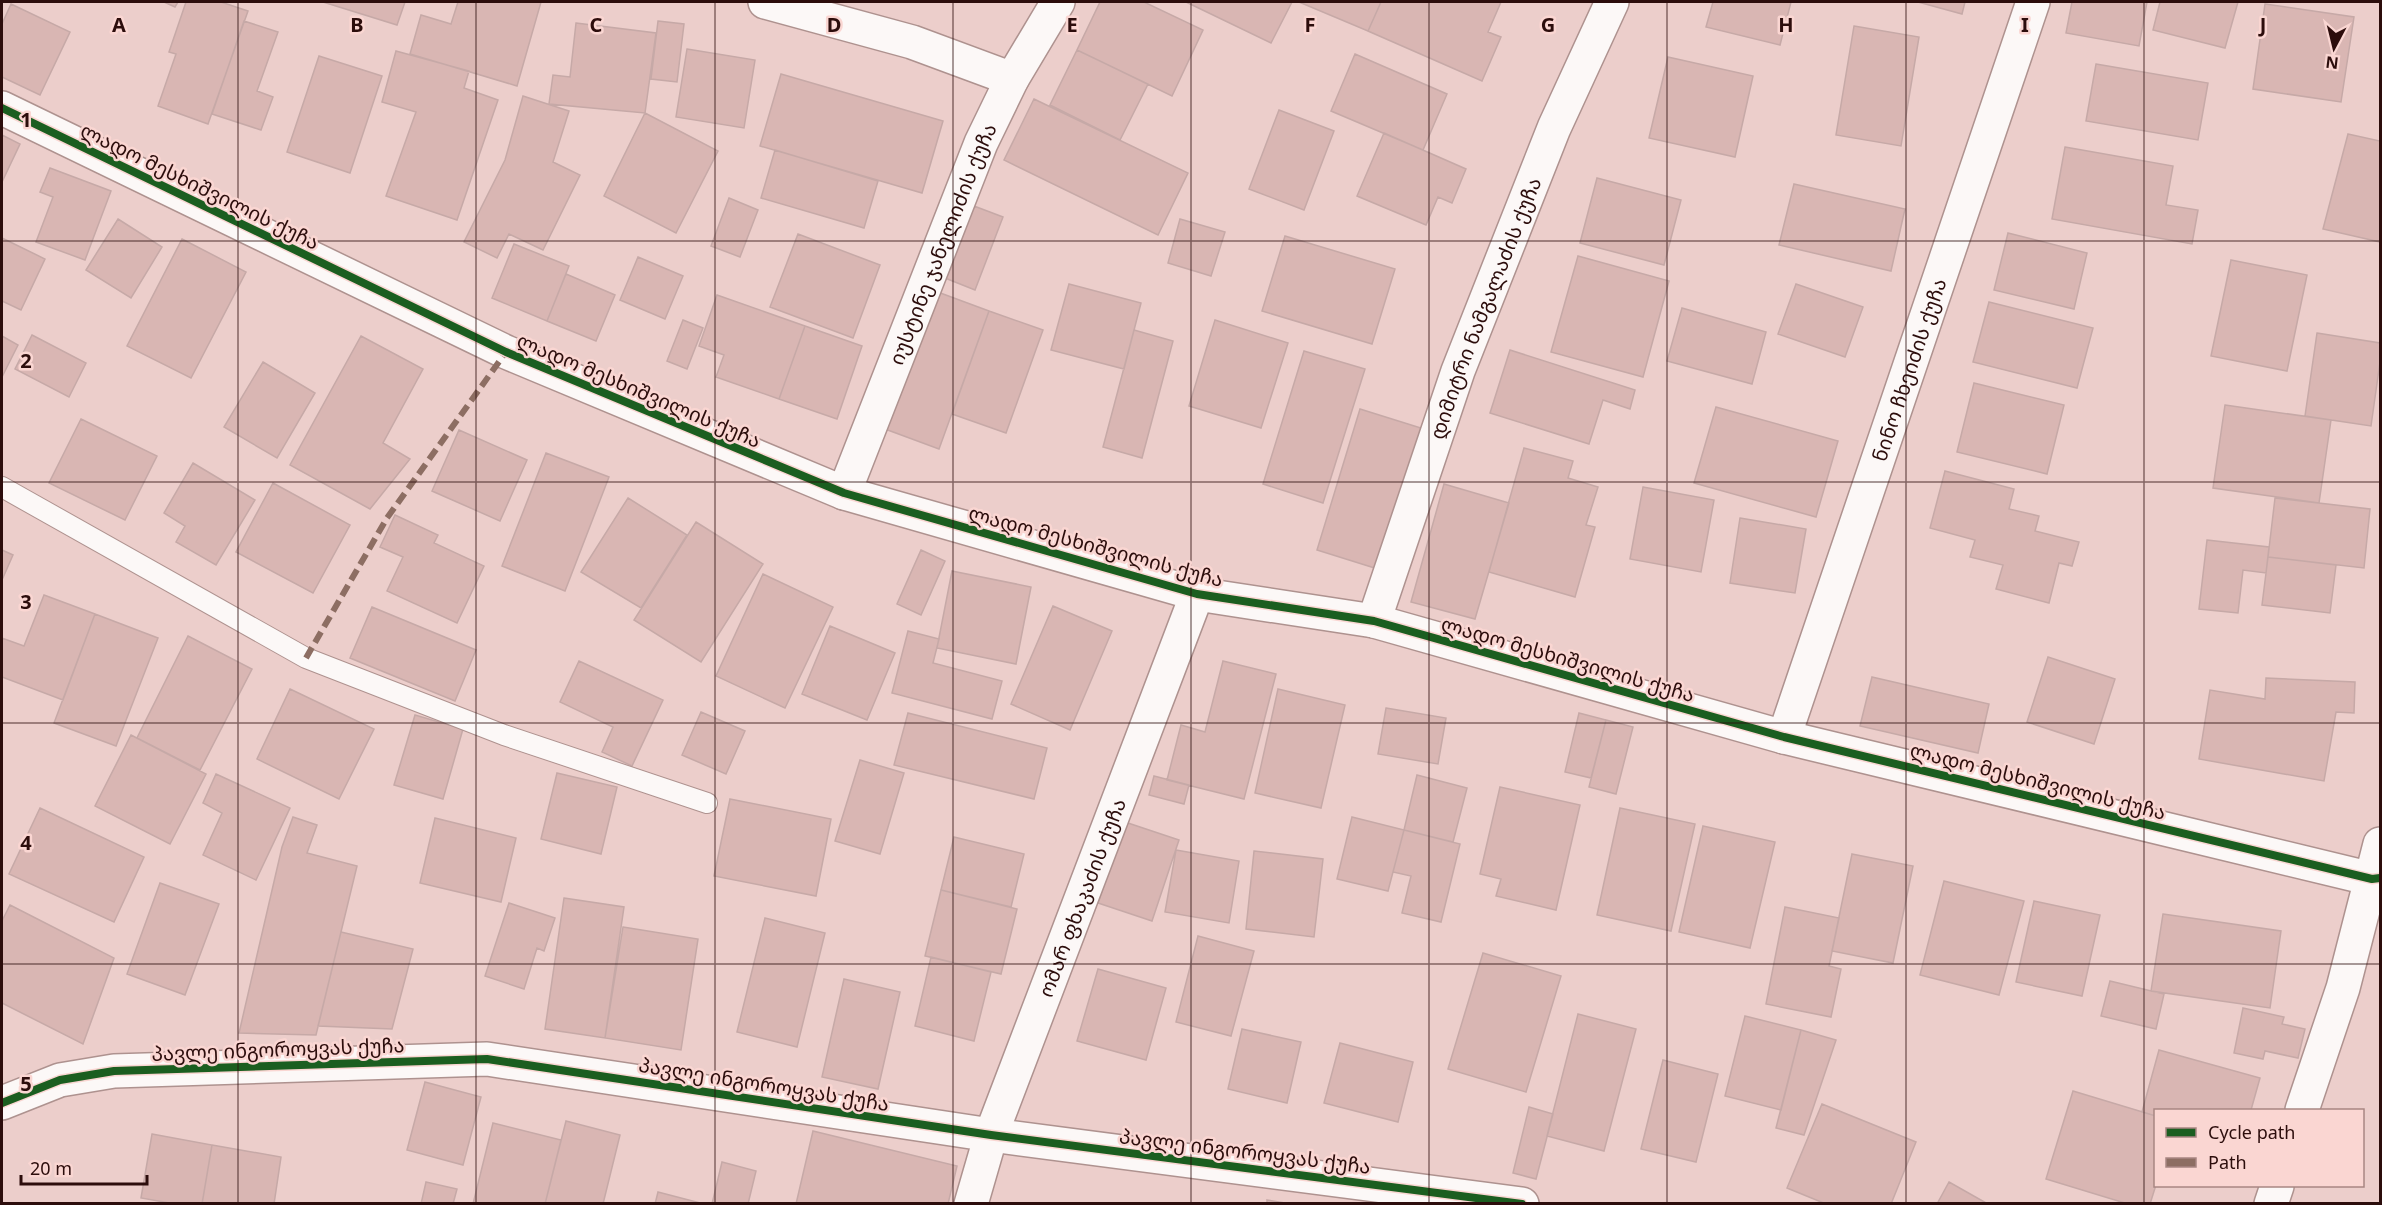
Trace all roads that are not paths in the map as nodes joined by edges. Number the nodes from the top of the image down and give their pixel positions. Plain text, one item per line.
1 (765, 2) edge
2 (1058, 2) edge
3 (1612, 2) edge
4 (2032, 2) edge
5 (1011, 79) junction
6 (2, 108) edge
7 (2, 487) edge
8 (844, 493) junction
9 (1197, 594) junction
10 (1374, 621) junction
11 (1784, 737) junction
12 (707, 803) dead end
13 (2380, 844) edge
14 (2376, 878) edge
15 (2, 1103) edge
16 (2302, 1109) edge
17 (992, 1135) junction
18 (2276, 1187) edge
19 (971, 1203) edge
20 (1522, 1203) edge
21 (2271, 1203) edge

1 - 5 street
2 - 5 street, იუსტინე ჯანელიძის ქუჩა
3 - 10 street, დიმიტრი ნამგალაძის ქუჩა
4 - 11 street, ნინო ჩხეიძის ქუჩა
5 - 8 street, იუსტინე ჯანელიძის ქუჩა
6 - 8 street, ლადო მესხიშვილის ქუჩა
7 - 12 lane
8 - 9 street, ლადო მესხიშვილის ქუჩა
9 - 10 street, ლადო მესხიშვილის ქუჩა
9 - 17 street, ომარ ფხაკაძის ქუჩა
10 - 11 street, ლადო მესხიშვილის ქუჩა
11 - 14 street, ლადო მესხიშვილის ქუჩა
13 - 14 street
14 - 16 street
15 - 17 street, პავლე ინგოროყვას ქუჩა
17 - 19 street, ომარ ფხაკაძის ქუჩა
17 - 20 street, პავლე ინგოროყვას ქუჩა
18 - 21 street

